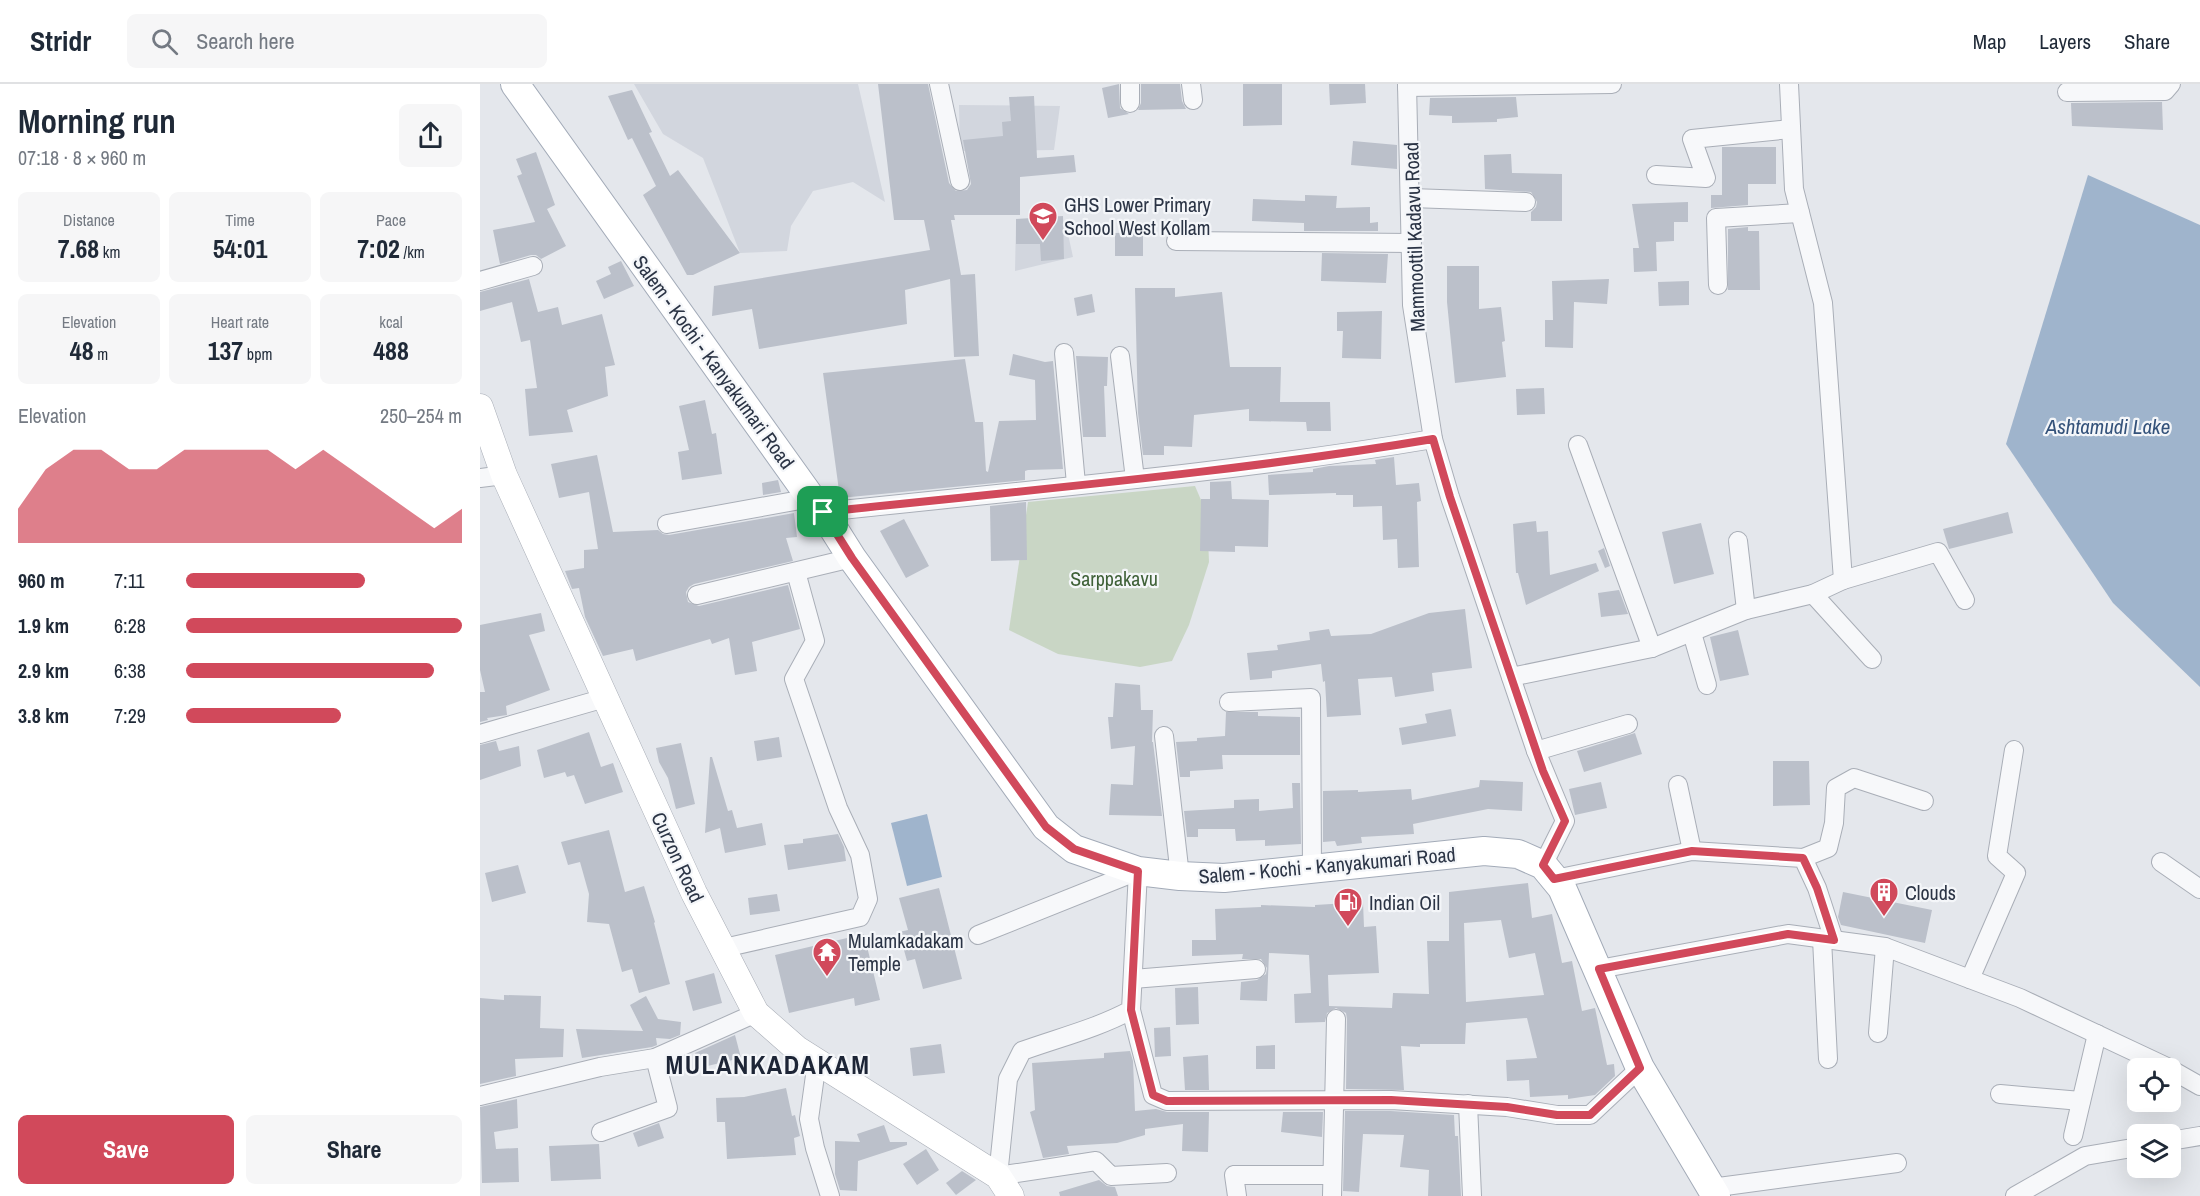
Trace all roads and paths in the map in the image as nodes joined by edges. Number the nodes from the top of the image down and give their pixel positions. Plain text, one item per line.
1 (515, 84) edge
2 (939, 84) edge
3 (1131, 84) edge
4 (1612, 84) edge
5 (1789, 84) edge
6 (2170, 84) edge
7 (1407, 85) edge
8 (2067, 92) dead end
9 (1130, 103) dead end
10 (1791, 129) junction
11 (1656, 175) dead end
12 (960, 181) dead end
13 (1411, 198) junction
14 (1526, 202) dead end
15 (1800, 213) junction
16 (1176, 241) dead end
17 (1412, 243) junction
18 (533, 266) dead end
19 (480, 281) edge
20 (1718, 285) dead end
21 (1064, 353) dead end
22 (1120, 356) dead end
23 (480, 407) edge
24 (1433, 439) junction
25 (1578, 446) dead end
26 (492, 476) edge
27 (1135, 480) junction
28 (1076, 484) junction
29 (817, 505) junction
30 (667, 524) dead end
31 (1738, 541) dead end
32 (852, 558) junction
33 (796, 572) junction
34 (1843, 580) junction
35 (1813, 594) junction
36 (697, 595) dead end
37 (1965, 600) dead end
38 (1746, 610) junction
39 (1692, 633) junction
40 (1652, 648) junction
41 (1872, 659) dead end
42 (1511, 677) junction
43 (1707, 685) dead end
44 (605, 698) junction
45 (1229, 702) dead end
46 (1628, 724) dead end
47 (480, 734) edge
48 (1164, 736) dead end
49 (2014, 750) dead end
50 (1536, 751) junction
51 (1678, 785) dead end
52 (1924, 801) dead end
53 (1692, 851) junction
54 (1803, 858) junction
55 (2161, 862) dead end
56 (1312, 869) junction
57 (1138, 871) junction
58 (1549, 872) junction
59 (1179, 876) junction
60 (2200, 889) edge
61 (978, 935) dead end
62 (1828, 939) junction
63 (1886, 947) junction
64 (724, 948) junction
65 (1256, 969) dead end
66 (1599, 969) junction
67 (1133, 979) junction
68 (1970, 979) junction
69 (1131, 1010) junction
70 (756, 1014) junction
71 (1336, 1019) dead end
72 (1878, 1033) dead end
73 (2097, 1034) junction
74 (655, 1058) junction
75 (2149, 1058) edge
76 (1828, 1059) dead end
77 (817, 1061) junction
78 (1640, 1068) junction
79 (2181, 1075) edge
80 (2200, 1086) edge
81 (2000, 1094) dead end
82 (480, 1096) edge
83 (1334, 1100) junction
84 (2081, 1101) junction
85 (1468, 1104) junction
86 (601, 1132) dead end
87 (2073, 1136) dead end
88 (2200, 1136) edge
89 (2181, 1139) edge
90 (2127, 1149) edge
91 (1897, 1162) dead end
92 (1167, 1173) dead end
93 (1332, 1175) junction
94 (1005, 1186) edge
95 (1714, 1192) edge
96 (830, 1196) edge
97 (1237, 1196) edge
98 (1332, 1196) edge
99 (1472, 1196) edge
100 (2015, 1196) edge

1 - 29 main road, Salem - Kochi - Kanyakumari Road
2 - 12 street
3 - 9 street
4 - 7 street
5 - 10 street
6 - 8 street
7 - 13 street, Mammoottil Kadavu Road
10 - 11 street
10 - 15 street
13 - 14 street
13 - 17 street, Mammoottil Kadavu Road
15 - 20 street
15 - 34 street
16 - 17 street
17 - 24 street, Mammoottil Kadavu Road
18 - 19 street
21 - 28 street
22 - 27 street
23 - 26 main road, Curzon Road
24 - 27 street
24 - 42 street, Mammoottil Kadavu Road
25 - 40 street
26 - 44 main road, Curzon Road
27 - 28 street
28 - 29 street
29 - 30 street
29 - 32 main road, Salem - Kochi - Kanyakumari Road
31 - 38 street
32 - 33 street
32 - 57 main road, Salem - Kochi - Kanyakumari Road
33 - 36 street
33 - 64 street
34 - 35 street
34 - 37 street
35 - 38 street
35 - 41 street
38 - 39 street
39 - 40 street
39 - 43 street
40 - 42 street
42 - 50 street, Mammoottil Kadavu Road
44 - 47 street
44 - 64 main road, Curzon Road
45 - 56 street
46 - 50 street
48 - 59 street
49 - 68 street
50 - 58 street, Mammoottil Kadavu Road
51 - 53 street
52 - 54 street
53 - 54 street
53 - 58 street
54 - 62 street
55 - 60 street
56 - 58 main road, Salem - Kochi - Kanyakumari Road
56 - 59 main road, Salem - Kochi - Kanyakumari Road
57 - 59 main road, Salem - Kochi - Kanyakumari Road
57 - 61 street
57 - 67 street
58 - 66 main road
62 - 63 street
62 - 66 street
62 - 76 street
63 - 68 street
63 - 72 street
64 - 70 main road, Curzon Road
65 - 67 street
66 - 78 main road
67 - 69 street
68 - 73 street
69 - 83 street
69 - 94 street
70 - 74 street
70 - 77 main road, Curzon Road
71 - 83 street
73 - 75 street
73 - 84 street
74 - 82 street
74 - 86 street
77 - 94 main road, Curzon Road
77 - 96 street
78 - 85 street
78 - 95 main road
79 - 80 street
81 - 84 street
83 - 85 street
83 - 93 street
84 - 87 street
85 - 99 street
88 - 89 street
90 - 100 street
91 - 95 street
92 - 94 street
93 - 97 street
93 - 98 street

